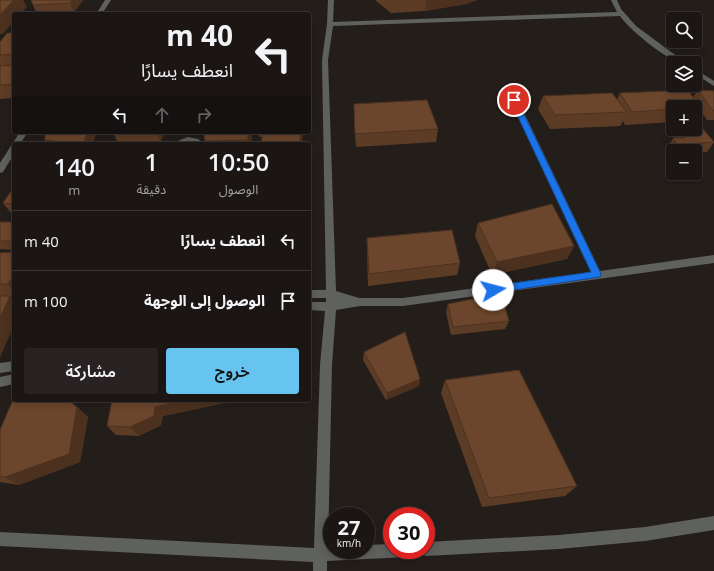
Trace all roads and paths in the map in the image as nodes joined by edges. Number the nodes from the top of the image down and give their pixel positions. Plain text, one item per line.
1 (108, 0) edge
2 (331, 0) edge
3 (614, 0) edge
4 (100, 12) edge
5 (621, 14) junction
6 (330, 24) junction
7 (673, 56) edge
8 (702, 76) edge
9 (714, 84) edge
10 (514, 100) dead end
11 (182, 142) edge
12 (198, 142) edge
13 (12, 150) edge
14 (0, 170) edge
15 (714, 259) edge
16 (597, 274) junction
17 (311, 294) edge
18 (331, 294) junction
19 (360, 302) junction
20 (311, 306) edge
21 (331, 307) junction
22 (12, 366) edge
23 (0, 368) edge
24 (12, 379) edge
25 (0, 382) edge
26 (714, 523) edge
27 (0, 539) edge
28 (435, 549) edge
29 (383, 551) edge
30 (320, 554) junction
31 (320, 571) edge

1 - 4 street
2 - 6 street
3 - 5 street
5 - 6 street
5 - 7 street
6 - 18 street
8 - 9 street
10 - 16 street
11 - 12 street
13 - 14 street
15 - 16 street
16 - 19 street
17 - 18 street
18 - 19 street
18 - 21 street
19 - 21 street
20 - 21 street
21 - 30 street
22 - 23 street
24 - 25 street
26 - 28 street
27 - 30 street
29 - 30 street
30 - 31 street

